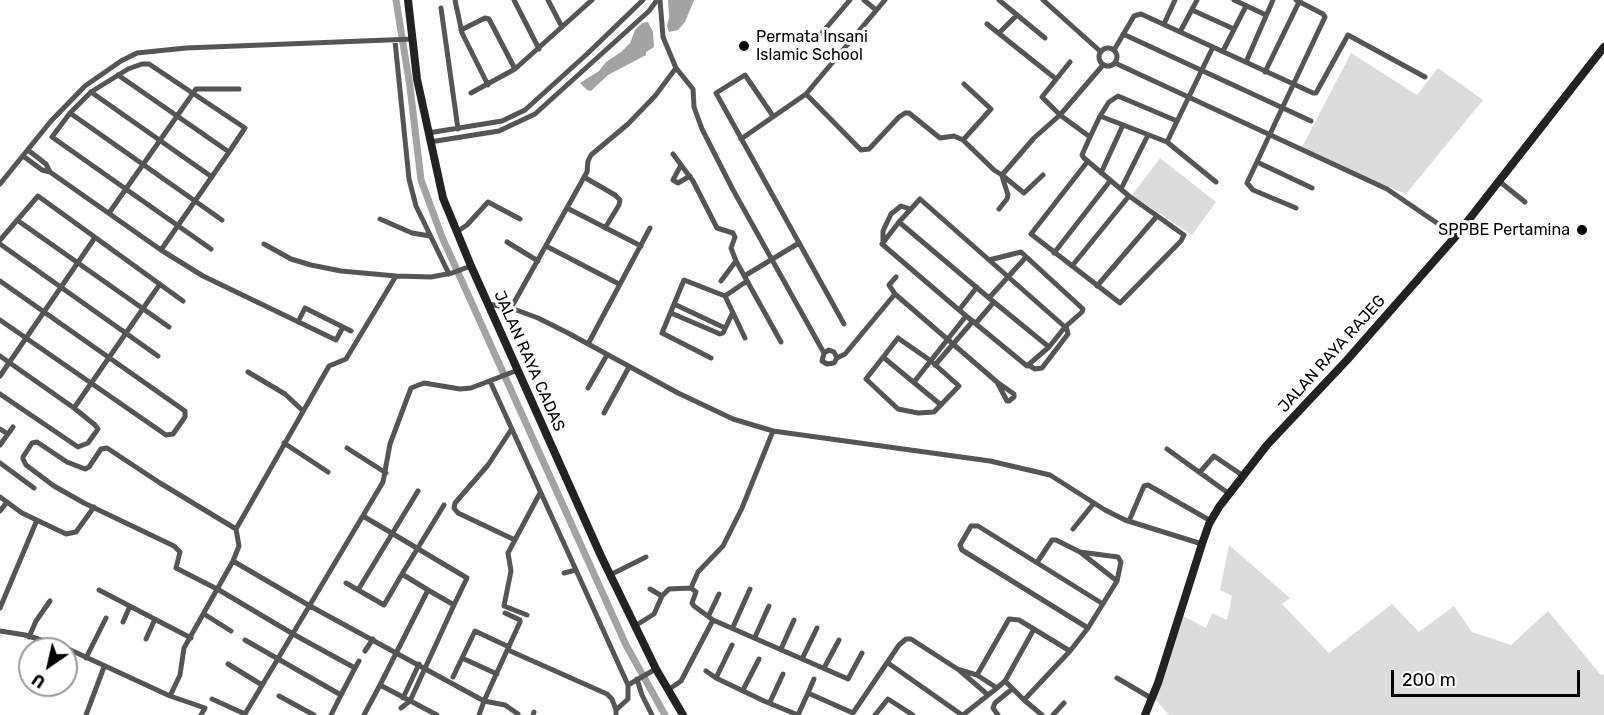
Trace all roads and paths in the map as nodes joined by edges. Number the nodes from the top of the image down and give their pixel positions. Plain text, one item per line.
1 (408, 0) edge
2 (455, 0) edge
3 (513, 0) edge
4 (548, 0) edge
5 (581, 0) edge
6 (592, 0) edge
7 (643, 0) edge
8 (659, 0) edge
9 (850, 0) edge
10 (864, 0) edge
11 (885, 0) edge
12 (999, 0) edge
13 (1043, 0) edge
14 (1174, 0) edge
15 (1197, 0) edge
16 (1234, 0) edge
17 (1274, 0) edge
18 (1298, 1) edge
19 (1246, 6) junction
20 (585, 7) junction
21 (441, 8) dead end
22 (876, 10) junction
23 (1192, 10) junction
24 (633, 11) junction
25 (1017, 15) junction
26 (1266, 15) junction
27 (640, 19) junction
28 (987, 24) dead end
29 (1164, 24) junction
30 (562, 27) junction
31 (1234, 29) junction
32 (461, 30) junction
33 (1180, 32) junction
34 (999, 33) junction
35 (821, 34) dead end
36 (1123, 34) junction
37 (1045, 38) dead end
38 (398, 40) junction
39 (411, 40) junction
40 (1212, 46) junction
41 (1604, 47) edge
42 (539, 49) junction
43 (1114, 50) junction
44 (1223, 51) junction
45 (1101, 52) junction
46 (1070, 62) dead end
47 (1246, 62) junction
48 (1115, 63) junction
49 (1103, 65) junction
50 (676, 68) junction
51 (515, 69) junction
52 (1201, 71) junction
53 (1265, 72) junction
54 (118, 75) junction
55 (1425, 77) dead end
56 (1056, 79) junction
57 (964, 84) dead end
58 (1292, 84) junction
59 (488, 85) junction
60 (239, 89) dead end
61 (91, 92) junction
62 (471, 93) dead end
63 (193, 94) junction
64 (806, 94) junction
65 (1188, 97) junction
66 (1281, 108) junction
67 (70, 113) junction
68 (1060, 115) junction
69 (773, 116) junction
70 (1100, 116) junction
71 (177, 117) junction
72 (1178, 121) junction
73 (1311, 121) dead end
74 (1123, 125) junction
75 (458, 129) junction
76 (428, 133) junction
77 (1148, 135) junction
78 (1269, 135) junction
79 (1090, 137) junction
80 (741, 140) junction
81 (963, 140) junction
82 (160, 141) junction
83 (429, 142) junction
84 (1167, 142) junction
85 (28, 150) junction
86 (229, 152) junction
87 (673, 154) dead end
88 (23, 156) junction
89 (1088, 161) junction
90 (1257, 162) junction
91 (143, 165) junction
92 (681, 165) junction
93 (50, 172) junction
94 (1101, 173) junction
95 (1002, 175) junction
96 (1043, 175) dead end
97 (690, 176) junction
98 (213, 177) junction
99 (584, 177) junction
100 (1110, 181) junction
101 (1499, 181) junction
102 (1216, 182) dead end
103 (0, 184) edge
104 (1312, 188) dead end
105 (1121, 189) junction
106 (126, 190) junction
107 (1129, 196) junction
108 (195, 202) junction
109 (1525, 202) dead end
110 (567, 208) junction
111 (1296, 208) dead end
112 (910, 209) junction
113 (999, 209) dead end
114 (109, 213) junction
115 (1157, 216) junction
116 (380, 219) dead end
117 (520, 219) dead end
118 (17, 220) junction
119 (222, 220) dead end
120 (899, 222) junction
121 (178, 226) junction
122 (605, 228) junction
123 (650, 228) dead end
124 (458, 231) junction
125 (430, 236) junction
126 (1456, 236) junction
127 (94, 239) junction
128 (884, 241) junction
129 (0, 242) edge
130 (507, 242) dead end
131 (799, 243) junction
132 (264, 244) dead end
133 (546, 246) junction
134 (641, 246) junction
135 (211, 249) dead end
136 (161, 250) junction
137 (1054, 253) junction
138 (1026, 257) junction
139 (771, 260) junction
140 (989, 260) junction
141 (538, 261) junction
142 (736, 261) junction
143 (78, 263) junction
144 (1072, 266) junction
145 (467, 267) junction
146 (451, 273) junction
147 (396, 276) junction
148 (896, 277) dead end
149 (746, 278) junction
150 (1008, 278) junction
151 (0, 281) edge
152 (721, 281) dead end
153 (160, 284) junction
154 (619, 284) junction
155 (1097, 286) junction
156 (977, 287) junction
157 (60, 288) junction
158 (895, 294) junction
159 (725, 296) junction
160 (991, 300) junction
161 (183, 301) dead end
162 (488, 304) junction
163 (674, 304) junction
164 (144, 308) junction
165 (511, 308) junction
166 (959, 310) junction
167 (44, 312) junction
168 (671, 313) junction
169 (732, 314) junction
170 (966, 316) junction
171 (0, 320) edge
172 (298, 322) junction
173 (974, 322) junction
174 (844, 324) dead end
175 (169, 327) dead end
176 (343, 327) junction
177 (1065, 327) junction
178 (725, 328) junction
179 (351, 331) dead end
180 (126, 333) junction
181 (26, 338) junction
182 (745, 338) dead end
183 (949, 339) junction
184 (781, 342) dead end
185 (588, 344) junction
186 (954, 344) junction
187 (1049, 347) junction
188 (824, 353) junction
189 (607, 355) junction
190 (0, 356) edge
191 (158, 356) dead end
192 (883, 357) junction
193 (109, 358) junction
194 (711, 358) dead end
195 (837, 358) junction
196 (9, 363) junction
197 (933, 363) junction
198 (1030, 366) junction
199 (629, 367) junction
200 (248, 372) dead end
201 (514, 372) junction
202 (0, 375) edge
203 (493, 380) junction
204 (914, 382) junction
205 (997, 382) dead end
206 (92, 383) junction
207 (588, 388) dead end
208 (0, 394) edge
209 (941, 405) junction
210 (74, 408) junction
211 (303, 411) junction
212 (604, 413) dead end
213 (13, 427) dead end
214 (0, 429) edge
215 (512, 430) junction
216 (773, 431) junction
217 (8, 434) junction
218 (284, 443) junction
219 (0, 445) edge
220 (347, 448) dead end
221 (1167, 449) dead end
222 (0, 463) edge
223 (328, 472) dead end
224 (386, 472) junction
225 (1200, 472) junction
226 (1242, 475) junction
227 (33, 488) dead end
228 (418, 491) dead end
229 (540, 493) junction
230 (1228, 493) junction
231 (0, 497) edge
232 (7, 502) junction
233 (1094, 503) junction
234 (444, 505) dead end
235 (94, 507) junction
236 (0, 511) edge
237 (363, 516) junction
238 (37, 520) junction
239 (1129, 521) junction
240 (1211, 522) junction
241 (236, 529) junction
242 (1073, 529) dead end
243 (392, 533) junction
244 (515, 540) junction
245 (1202, 544) junction
246 (418, 548) junction
247 (1080, 552) junction
248 (646, 556) dead end
249 (233, 561) junction
250 (1038, 561) junction
251 (576, 570) junction
252 (564, 573) dead end
253 (402, 574) junction
254 (610, 575) junction
255 (1117, 580) junction
256 (346, 583) dead end
257 (691, 588) junction
258 (650, 589) dead end
259 (750, 589) dead end
260 (99, 590) dead end
261 (219, 590) junction
262 (358, 590) junction
263 (428, 590) junction
264 (719, 594) dead end
265 (662, 597) junction
266 (50, 601) dead end
267 (1102, 604) junction
268 (454, 605) junction
269 (130, 606) junction
270 (310, 606) junction
271 (769, 606) dead end
272 (0, 608) edge
273 (505, 613) dead end
274 (204, 614) junction
275 (527, 615) dead end
276 (106, 618) dead end
277 (711, 618) junction
278 (155, 619) junction
279 (794, 620) dead end
280 (123, 622) dead end
281 (635, 627) junction
282 (733, 627) junction
283 (817, 628) dead end
284 (1088, 628) junction
285 (1034, 629) junction
286 (0, 630) edge
287 (231, 631) dead end
288 (293, 634) junction
289 (29, 637) joint
290 (755, 637) junction
291 (191, 638) junction
292 (146, 639) dead end
293 (373, 639) junction
294 (245, 640) dead end
295 (839, 640) dead end
296 (643, 642) junction
297 (732, 645) dead end
298 (509, 649) junction
299 (781, 649) junction
300 (365, 651) dead end
301 (1070, 651) junction
302 (397, 652) junction
303 (862, 653) dead end
304 (78, 654) edge
305 (86, 658) junction
306 (462, 658) junction
307 (802, 658) junction
308 (277, 659) junction
309 (759, 659) dead end
310 (359, 661) dead end
311 (888, 663) junction
312 (228, 664) dead end
313 (419, 664) junction
314 (104, 667) junction
315 (355, 668) junction
316 (425, 668) junction
317 (824, 668) junction
318 (654, 670) junction
319 (706, 670) dead end
320 (959, 670) junction
321 (497, 674) junction
322 (783, 674) dead end
323 (977, 675) junction
324 (453, 677) dead end
325 (642, 677) junction
326 (716, 678) junction
327 (1118, 678) dead end
328 (814, 680) dead end
329 (1005, 681) junction
330 (262, 685) junction
331 (380, 685) junction
332 (628, 685) junction
333 (997, 688) junction
334 (1012, 689) junction
335 (744, 690) junction
336 (669, 691) junction
337 (808, 693) junction
338 (341, 695) junction
339 (988, 695) junction
340 (170, 696) junction
341 (279, 696) dead end
342 (404, 697) junction
343 (1151, 698) junction
344 (212, 699) dead end
345 (410, 700) junction
346 (1024, 700) junction
347 (484, 701) junction
348 (770, 702) junction
349 (1064, 704) dead end
350 (400, 708) junction
351 (302, 712) edge
352 (616, 713) edge
353 (518, 714) edge
354 (852, 714) edge
355 (86, 715) edge
356 (201, 715) edge
357 (246, 715) edge
358 (314, 715) edge
359 (331, 715) edge
360 (364, 715) edge
361 (397, 715) edge
362 (437, 715) edge
363 (479, 715) edge
364 (652, 715) edge
365 (682, 715) edge
366 (798, 715) edge
367 (875, 715) edge
368 (913, 715) edge
369 (962, 715) edge
370 (998, 715) edge
371 (1042, 715) edge
372 (1053, 715) edge
373 (1145, 715) edge

1 - 39 main road, JALAN RAYA CADAS
2 - 32 street
3 - 42 street
4 - 30 street
5 - 20 street
6 - 20 street
7 - 24 street
8 - 27 street
8 - 50 street
9 - 35 street
10 - 22 street
11 - 22 street
12 - 25 street
13 - 45 street
14 - 29 street
15 - 23 street
16 - 19 street
17 - 26 street
18 - 53 street
18 - 58 street
19 - 26 street
19 - 31 street
20 - 30 street
21 - 75 street
22 - 64 street
23 - 31 street
23 - 33 street
24 - 27 street
24 - 75 street
25 - 34 street
25 - 37 street
26 - 47 street
27 - 83 street
28 - 34 street
29 - 33 street
29 - 36 street
30 - 42 street
31 - 44 street
32 - 51 street
32 - 59 street
33 - 40 street
34 - 56 street
36 - 43 street
36 - 52 street
38 - 39 street
38 - 85 street
38 - 125 street
39 - 76 main road, JALAN RAYA CADAS
40 - 44 street
40 - 52 street
41 - 101 main road, JALAN RAYA RAJEG
42 - 51 street
43 - 45 street
43 - 48 street
44 - 47 street
45 - 49 street
46 - 56 street
47 - 53 street
48 - 49 street
48 - 65 street
49 - 68 street
50 - 99 street
50 - 139 street
51 - 59 street
52 - 65 street
52 - 66 street
53 - 58 street
54 - 61 street
54 - 63 street
54 - 71 street
55 - 58 street
56 - 68 street
57 - 81 street
58 - 66 street
59 - 62 street
60 - 63 street
61 - 67 street
61 - 82 street
63 - 71 street
63 - 86 street
64 - 69 street
64 - 81 street
65 - 72 street
65 - 78 street
66 - 73 street
66 - 78 street
67 - 91 street
67 - 106 street
68 - 79 street
68 - 95 street
69 - 80 street
69 - 80 street
70 - 72 street
70 - 74 street
70 - 79 street
71 - 82 street
71 - 86 street
72 - 84 street
74 - 77 street
74 - 94 street
75 - 76 street
76 - 83 main road, JALAN RAYA CADAS
77 - 84 street
77 - 105 street
78 - 90 street
78 - 126 street
79 - 89 street
80 - 131 street
81 - 95 street
82 - 91 street
82 - 98 street
83 - 124 main road, JALAN RAYA CADAS
84 - 102 street
85 - 88 street
85 - 93 street
86 - 98 street
87 - 92 street
88 - 93 street
88 - 103 street
89 - 94 street
89 - 137 street
90 - 104 street
90 - 111 street
91 - 106 street
91 - 108 street
92 - 97 street
92 - 97 street
93 - 114 street
94 - 100 street
95 - 96 street
95 - 113 street
97 - 142 street
98 - 108 street
99 - 110 street
99 - 122 street
100 - 105 street
100 - 137 street
101 - 109 street
101 - 126 main road, JALAN RAYA RAJEG
105 - 107 street
106 - 114 street
106 - 121 street
107 - 115 street
107 - 144 street
108 - 119 street
108 - 121 street
110 - 122 street
110 - 133 street
112 - 120 street
112 - 128 street
112 - 140 street
114 - 136 street
115 - 155 street
115 - 155 street
116 - 125 street
117 - 124 street
118 - 127 street
118 - 129 street
118 - 143 street
120 - 128 street
120 - 156 street
121 - 135 street
121 - 136 street
122 - 134 street
123 - 134 street
124 - 145 main road, JALAN RAYA CADAS
125 - 146 street
126 - 226 main road, JALAN RAYA RAJEG
127 - 143 street
127 - 153 street
128 - 166 street
129 - 157 street
130 - 141 street
131 - 139 street
131 - 174 street
132 - 147 street
133 - 141 street
133 - 154 street
134 - 154 street
136 - 172 street
137 - 144 street
138 - 140 street
138 - 150 street
138 - 177 street
139 - 149 street
139 - 188 street
140 - 150 street
141 - 165 street
142 - 149 street
142 - 152 street
143 - 157 street
143 - 164 street
144 - 155 street
145 - 146 street
145 - 162 main road, JALAN RAYA CADAS
146 - 147 street
147 - 211 street
148 - 158 street
149 - 159 street
149 - 184 street
150 - 160 street
150 - 177 street
151 - 167 street
153 - 161 street
153 - 164 street
154 - 185 street
156 - 160 street
156 - 166 street
157 - 167 street
157 - 180 street
158 - 183 street
158 - 195 street
159 - 163 street
159 - 169 street
160 - 173 street
160 - 187 street
162 - 165 street
162 - 201 main road, JALAN RAYA CADAS
163 - 168 street
163 - 178 street
164 - 175 street
164 - 180 street
165 - 185 street
166 - 170 street
167 - 181 street
167 - 193 street
168 - 178 street
168 - 194 street
169 - 178 street
169 - 182 street
170 - 173 street
170 - 183 street
171 - 181 street
172 - 176 street
172 - 176 street
173 - 186 street
173 - 198 street
176 - 179 street
177 - 187 street
177 - 198 street
180 - 191 street
180 - 193 street
181 - 196 street
181 - 206 street
183 - 186 street
183 - 197 street
185 - 189 street
186 - 197 street
186 - 205 street
187 - 198 street
188 - 195 street
188 - 195 street
189 - 199 street
189 - 207 street
190 - 196 street
192 - 197 street
192 - 204 street
192 - 209 street
193 - 206 street
193 - 206 street
196 - 202 street
196 - 210 street
197 - 204 street
197 - 209 street
199 - 212 street
199 - 216 street
200 - 211 street
201 - 203 street
201 - 254 main road, JALAN RAYA CADAS
203 - 215 street
203 - 224 street
204 - 209 street
206 - 210 street
208 - 210 street
211 - 218 street
213 - 217 street
214 - 217 street
215 - 229 street
215 - 244 street
216 - 233 street
216 - 257 street
217 - 219 street
218 - 223 street
218 - 241 street
220 - 224 street
221 - 225 street
222 - 227 street
224 - 237 street
225 - 226 street
225 - 230 street
226 - 230 main road, JALAN RAYA RAJEG
228 - 243 street
229 - 244 street
229 - 251 street
230 - 240 main road, JALAN RAYA RAJEG
231 - 232 street
232 - 236 street
232 - 238 street
233 - 239 street
233 - 242 street
234 - 246 street
235 - 238 street
235 - 241 street
235 - 261 street
237 - 243 street
237 - 270 street
238 - 272 street
239 - 240 street
239 - 245 street
240 - 245 main road, JALAN RAYA RAJEG
241 - 249 street
243 - 246 street
243 - 262 street
244 - 275 street
245 - 343 main road, JALAN RAYA RAJEG
246 - 253 street
246 - 268 street
247 - 250 street
247 - 255 street
247 - 255 street
248 - 254 street
249 - 261 street
249 - 270 street
250 - 267 street
250 - 284 street
251 - 252 street
251 - 332 street
253 - 262 street
253 - 263 street
254 - 281 main road, JALAN RAYA CADAS
255 - 267 street
256 - 262 street
257 - 265 street
257 - 277 street
258 - 265 street
259 - 282 street
260 - 269 street
261 - 274 street
261 - 288 street
263 - 268 street
263 - 302 street
264 - 277 street
265 - 281 street
266 - 289 street
267 - 284 street
268 - 316 street
269 - 278 street
269 - 280 street
270 - 288 street
270 - 293 street
271 - 290 street
273 - 298 street
274 - 287 street
274 - 291 street
276 - 305 street
277 - 282 street
277 - 336 street
278 - 291 street
278 - 292 street
279 - 299 street
281 - 296 main road, JALAN RAYA CADAS
282 - 290 street
283 - 307 street
284 - 301 street
285 - 301 street
285 - 323 street
285 - 329 street
286 - 289 street
288 - 308 street
288 - 315 street
290 - 299 street
291 - 340 street
293 - 300 street
293 - 302 street
294 - 308 street
295 - 317 street
296 - 318 street
296 - 336 main road, JALAN RAYA CADAS
297 - 326 street
298 - 306 street
298 - 321 street
298 - 352 street
299 - 307 street
301 - 346 street
302 - 313 street
302 - 331 street
303 - 317 street
304 - 305 street
305 - 314 street
306 - 321 street
306 - 324 street
307 - 317 street
308 - 330 street
308 - 338 street
309 - 335 street
310 - 315 street
311 - 320 street
311 - 354 street
311 - 369 street
312 - 330 street
313 - 316 street
313 - 342 street
314 - 340 street
314 - 355 street
315 - 338 street
316 - 345 street
316 - 347 street
318 - 325 street
318 - 336 street
319 - 326 street
320 - 323 street
320 - 339 street
321 - 347 street
322 - 348 street
323 - 333 street
325 - 332 street
325 - 364 street
326 - 335 street
327 - 343 street
328 - 337 street
329 - 333 street
329 - 334 street
330 - 357 street
331 - 342 street
331 - 360 street
332 - 352 street
333 - 339 street
334 - 346 street
334 - 370 street
335 - 348 street
336 - 365 main road, JALAN RAYA CADAS
337 - 354 street
337 - 366 street
338 - 359 street
339 - 369 street
340 - 356 street
341 - 351 street
342 - 345 street
342 - 350 street
343 - 373 main road, JALAN RAYA RAJEG
344 - 357 street
345 - 350 street
345 - 362 street
346 - 371 street
347 - 353 street
347 - 363 street
348 - 366 street
349 - 372 street
350 - 361 street
351 - 358 street
367 - 368 street

